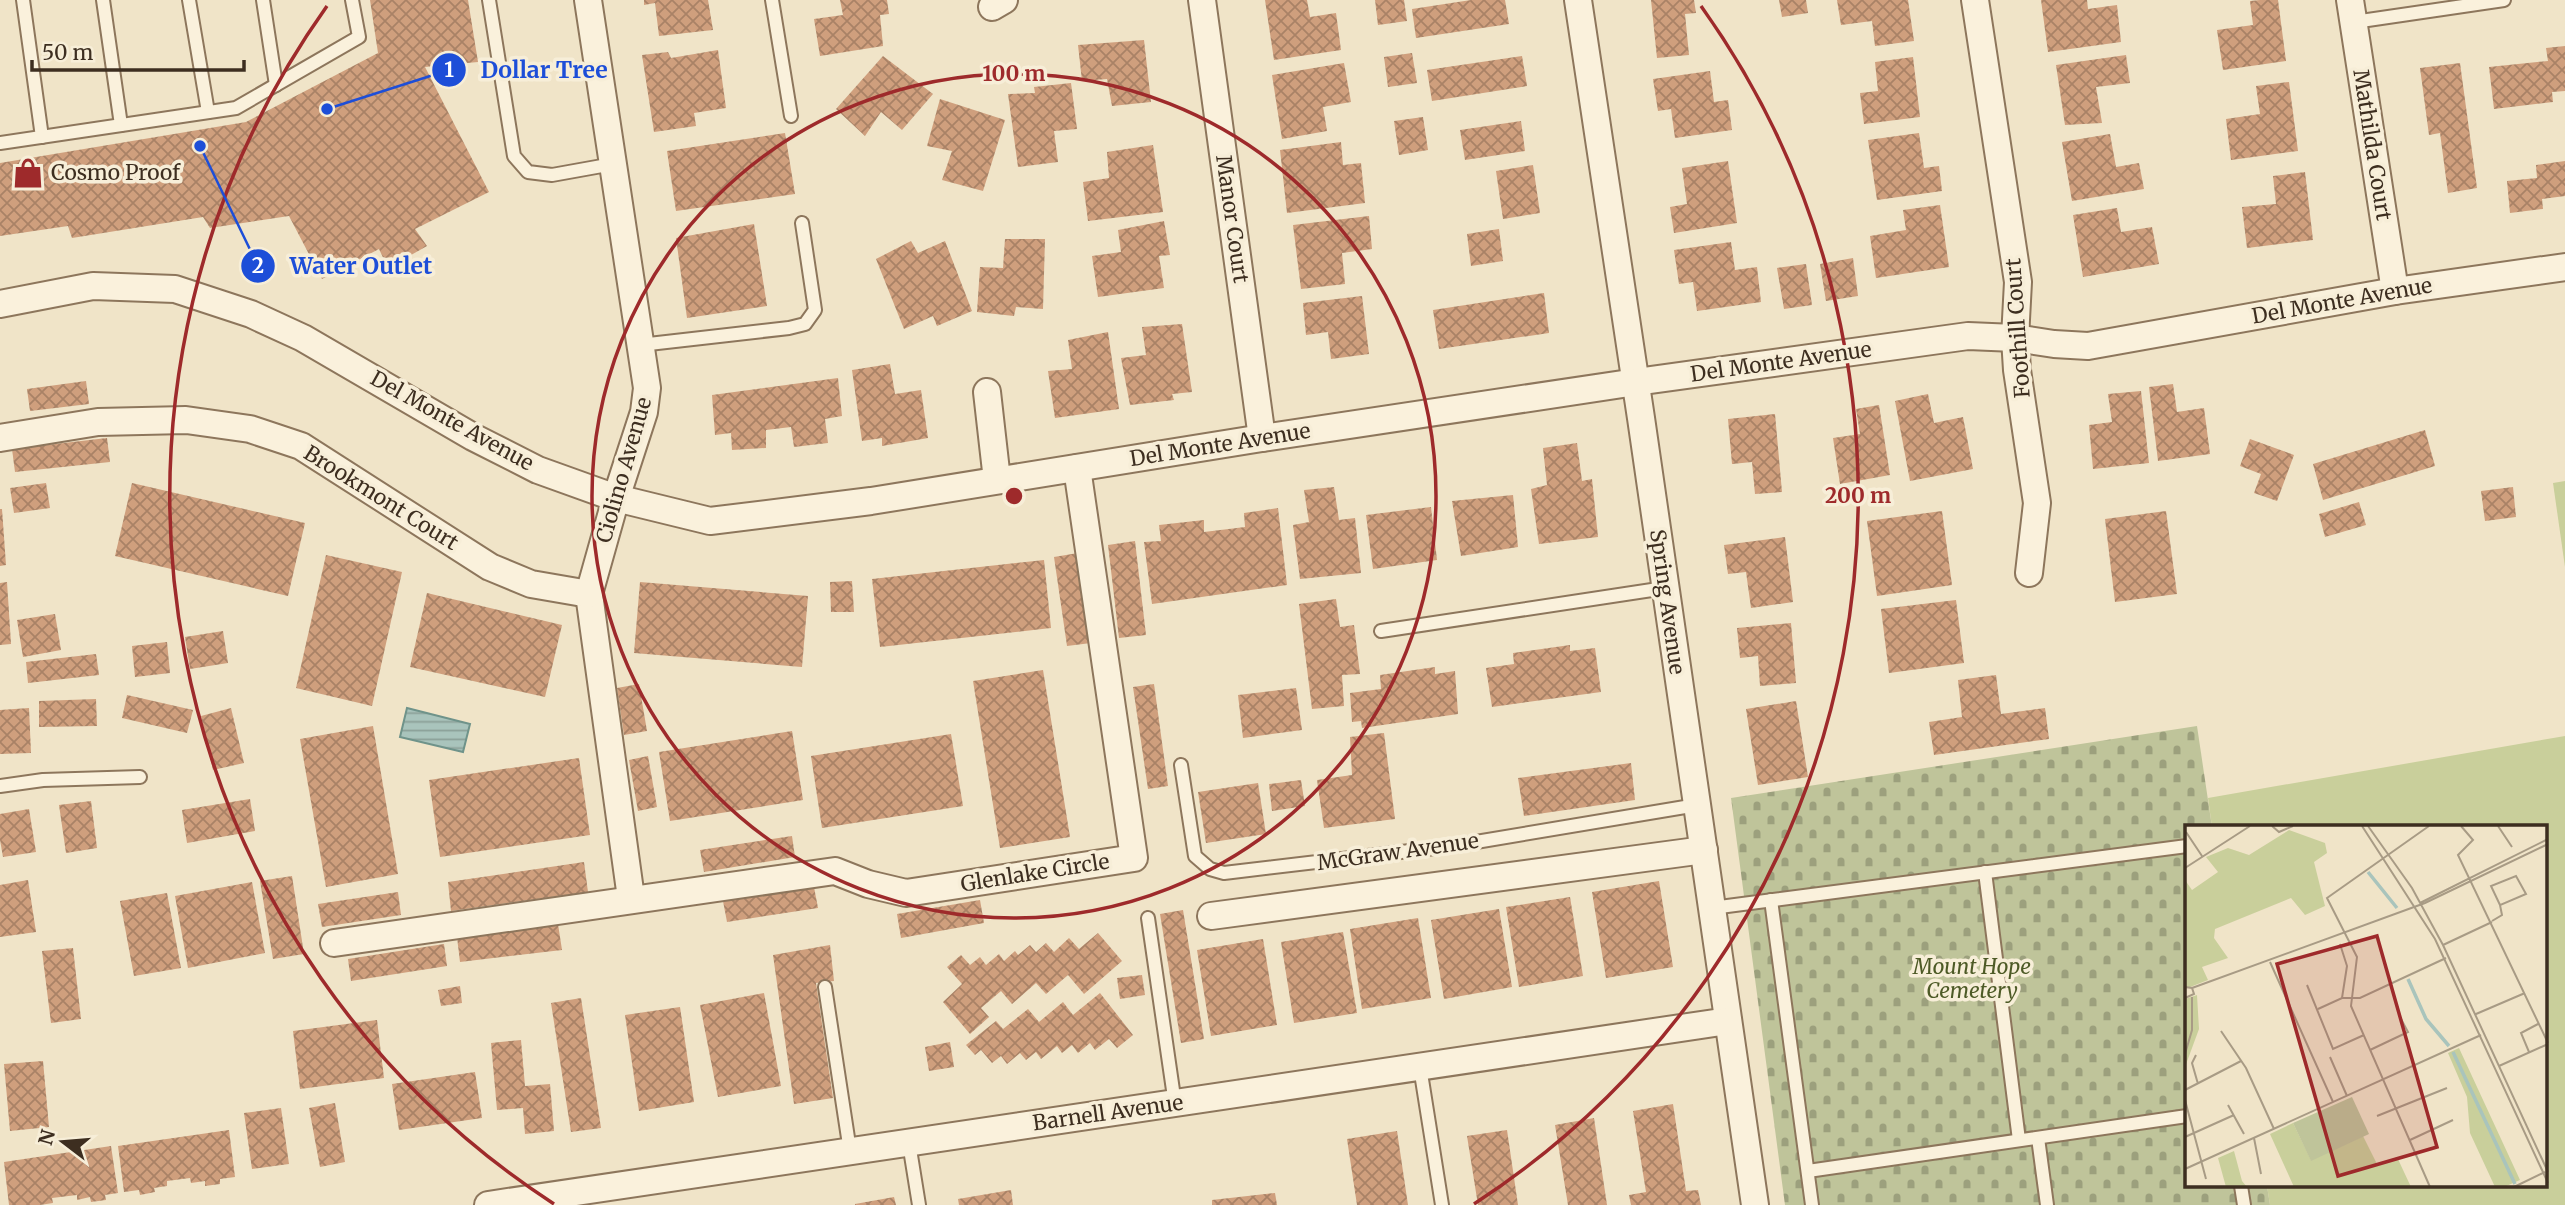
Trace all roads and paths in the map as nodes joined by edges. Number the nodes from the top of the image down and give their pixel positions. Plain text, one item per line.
1 (23, 0) edge
2 (103, 0) edge
3 (189, 0) edge
4 (262, 0) edge
5 (352, 0) edge
6 (489, 0) edge
7 (588, 0) edge
8 (772, 0) edge
9 (1202, 0) edge
10 (1578, 0) edge
11 (1975, 0) edge
12 (2504, 0) edge
13 (2352, 11) edge
14 (276, 85) junction
15 (208, 112) junction
16 (792, 116) dead end
17 (121, 125) junction
18 (41, 137) junction
19 (0, 143) edge
20 (613, 164) junction
21 (802, 223) dead end
22 (2565, 267) edge
23 (2395, 291) junction
24 (0, 304) edge
25 (2015, 338) junction
26 (640, 345) junction
27 (1636, 382) junction
28 (987, 392) dead end
29 (0, 438) edge
30 (1262, 438) junction
31 (1077, 468) junction
32 (998, 481) junction
33 (616, 498) junction
34 (2029, 573) dead end
35 (1665, 588) junction
36 (589, 594) junction
37 (1381, 631) dead end
38 (1181, 765) dead end
39 (140, 777) dead end
40 (0, 786) edge
41 (1698, 805) junction
42 (2185, 846) edge
43 (1704, 850) junction
44 (1985, 872) junction
45 (631, 898) junction
46 (1771, 900) junction
47 (1712, 908) junction
48 (1211, 916) dead end
49 (1148, 918) dead end
50 (334, 943) dead end
51 (825, 986) dead end
52 (1728, 1021) junction
53 (1420, 1067) junction
54 (1175, 1104) junction
55 (2185, 1116) edge
56 (2038, 1138) junction
57 (2019, 1140) junction
58 (909, 1143) junction
59 (850, 1151) junction
60 (1808, 1171) junction
61 (488, 1205) edge
62 (919, 1205) edge
63 (1442, 1205) edge
64 (1755, 1205) edge
65 (1812, 1205) edge
66 (2047, 1205) edge

1 - 18 lane
2 - 17 lane
3 - 15 lane
4 - 14 lane
5 - 14 lane
6 - 20 lane
7 - 20 street, Ciolino Avenue
8 - 16 lane
9 - 30 street, Manor Court
10 - 27 street, Spring Avenue
11 - 25 street, Foothill Court
12 - 13 lane
13 - 23 street, Mathilda Court
14 - 15 lane
15 - 17 lane
17 - 18 lane
18 - 19 lane
20 - 26 street, Ciolino Avenue
21 - 26 lane
22 - 23 street, Del Monte Avenue
23 - 25 street, Del Monte Avenue
24 - 33 street, Del Monte Avenue
25 - 27 street, Del Monte Avenue
25 - 34 street, Foothill Court
26 - 33 street, Ciolino Avenue
27 - 30 street, Del Monte Avenue
27 - 35 street, Spring Avenue
28 - 32 street
29 - 36 street, Brookmont Court
30 - 31 street, Del Monte Avenue
31 - 32 street, Del Monte Avenue
31 - 45 street, Glenlake Circle
32 - 33 street, Del Monte Avenue
33 - 36 street, Ciolino Avenue
35 - 37 lane
35 - 41 street, Spring Avenue
36 - 45 street, Ciolino Avenue
38 - 41 lane, McGraw Avenue
39 - 40 lane
41 - 43 street, Spring Avenue
42 - 44 lane
43 - 47 street, Spring Avenue
43 - 48 street, McGraw Avenue
44 - 46 lane
44 - 57 lane
45 - 50 street
46 - 47 lane
46 - 60 lane
47 - 52 street, Spring Avenue
49 - 54 lane
51 - 59 lane
52 - 53 street, Barnell Avenue
52 - 64 street, Spring Avenue
53 - 54 street, Barnell Avenue
53 - 63 lane
54 - 58 street, Barnell Avenue
55 - 56 lane
56 - 57 lane
56 - 66 lane
57 - 60 lane
58 - 59 street, Barnell Avenue
58 - 62 lane
59 - 61 street, Barnell Avenue
60 - 65 lane

